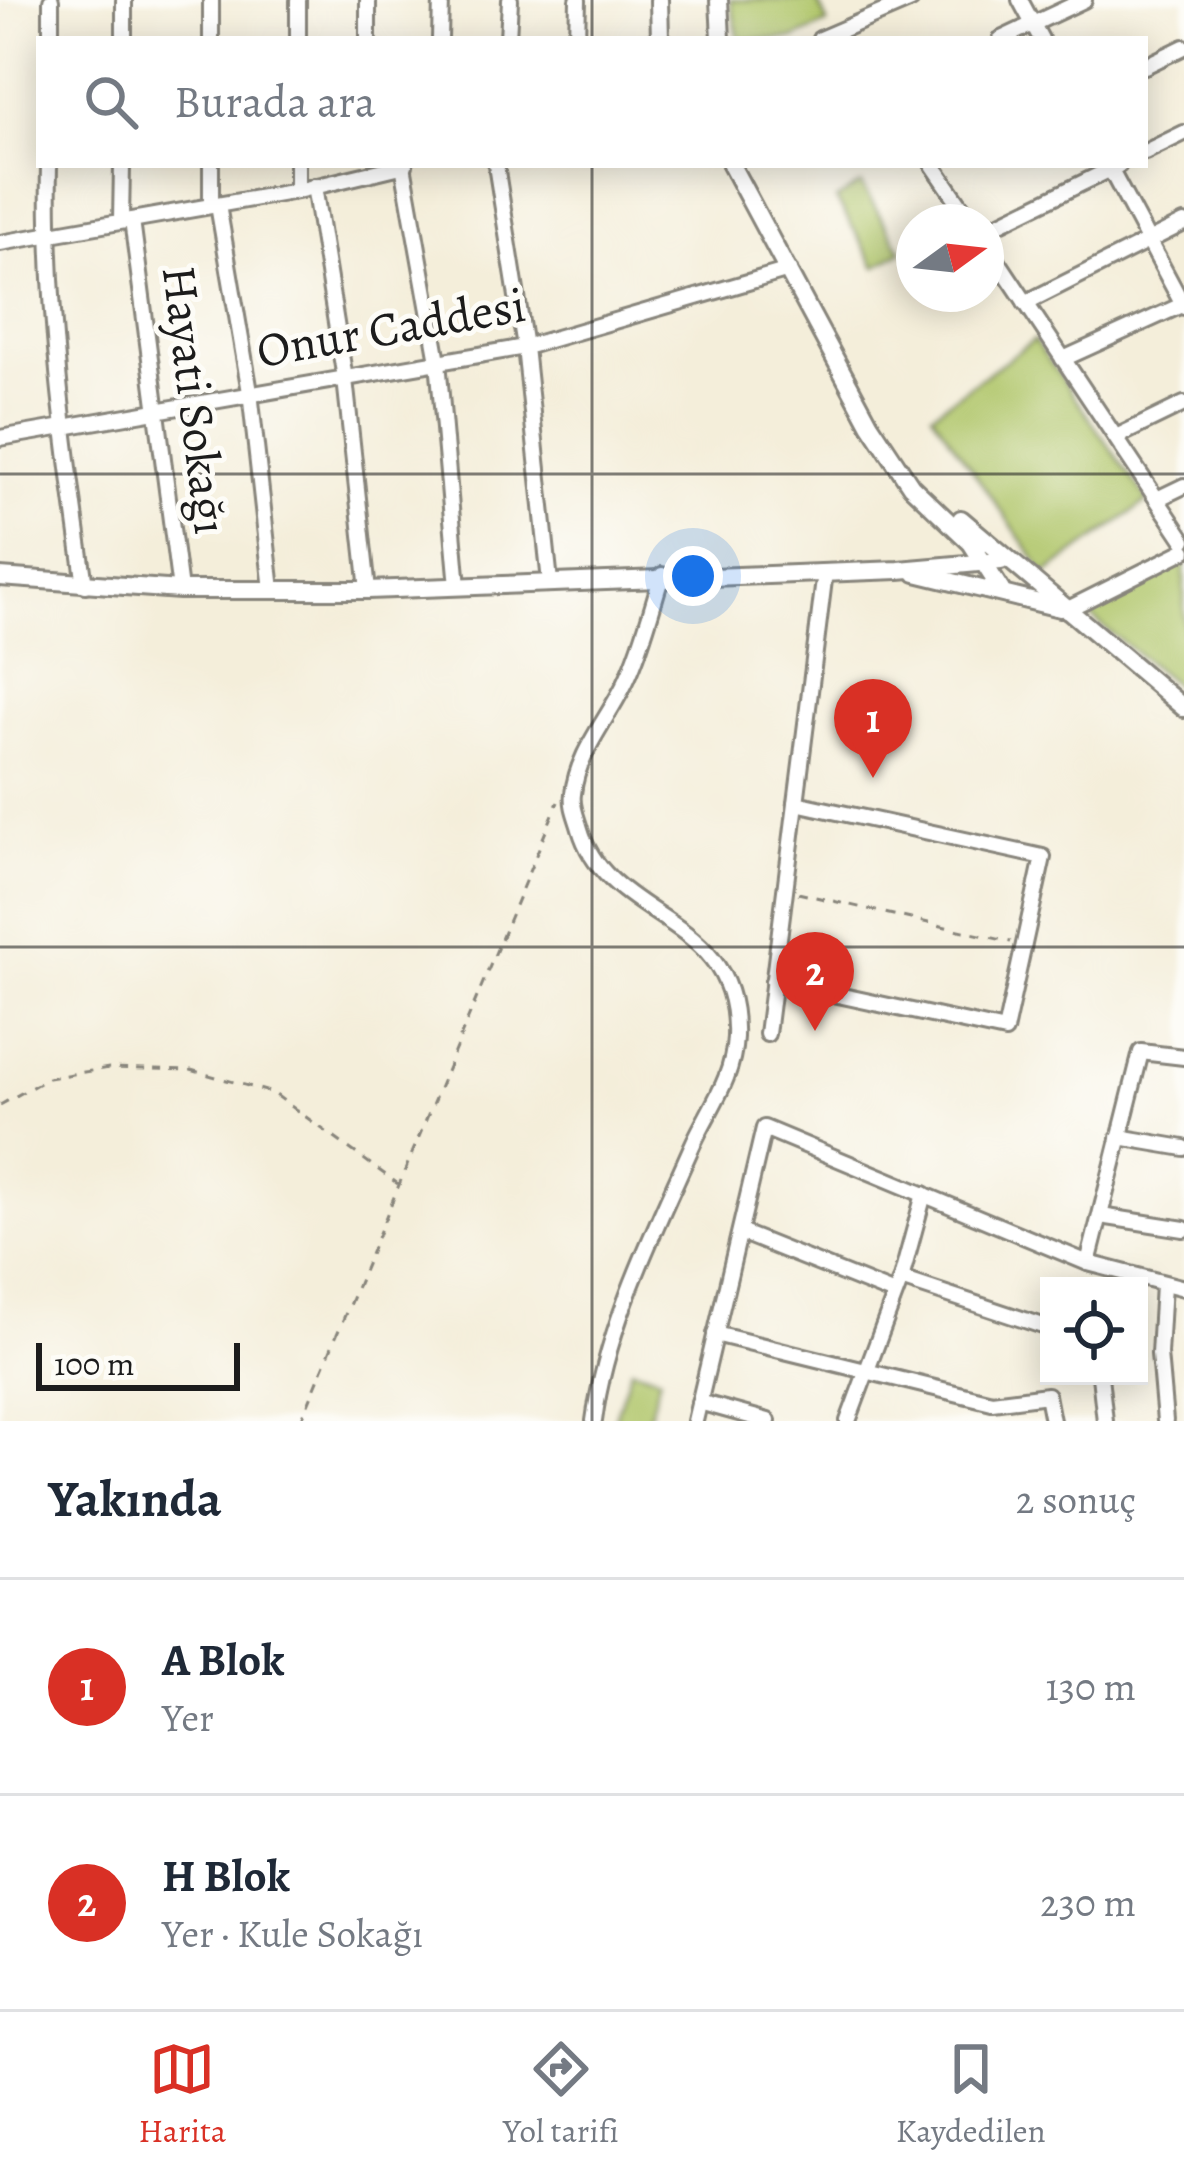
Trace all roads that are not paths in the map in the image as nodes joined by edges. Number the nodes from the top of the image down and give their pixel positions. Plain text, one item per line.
1 (52, 0) edge
2 (124, 0) edge
3 (211, 0) edge
4 (298, 0) edge
5 (368, 0) edge
6 (441, 0) edge
7 (510, 0) edge
8 (578, 0) edge
9 (659, 0) edge
10 (719, 0) edge
11 (911, 0) edge
12 (1020, 0) edge
13 (1084, 0) edge
14 (1033, 24) junction
15 (845, 34) edge
16 (51, 36) edge
17 (124, 36) edge
18 (211, 36) edge
19 (298, 36) edge
20 (368, 36) edge
21 (440, 36) edge
22 (508, 36) edge
23 (577, 36) edge
24 (660, 36) edge
25 (721, 36) edge
26 (1007, 36) edge
27 (1039, 36) edge
28 (1184, 47) edge
29 (1148, 65) edge
30 (1184, 133) edge
31 (1148, 151) edge
32 (49, 168) edge
33 (122, 168) edge
34 (211, 168) edge
35 (297, 168) edge
36 (405, 168) edge
37 (496, 168) edge
38 (732, 168) edge
39 (938, 168) edge
40 (1109, 168) edge
41 (1114, 168) edge
42 (366, 170) edge
43 (314, 186) junction
44 (297, 190) junction
45 (961, 204) edge
46 (215, 206) junction
47 (127, 221) junction
48 (1004, 221) edge
49 (1184, 223) edge
50 (47, 233) junction
51 (1149, 241) junction
52 (0, 243) edge
53 (789, 270) junction
54 (1004, 271) edge
55 (1025, 303) junction
56 (1184, 305) edge
57 (525, 347) junction
58 (1064, 359) junction
59 (438, 361) junction
60 (345, 379) junction
61 (250, 392) junction
62 (1184, 404) edge
63 (159, 411) junction
64 (62, 428) junction
65 (0, 437) edge
66 (1116, 437) junction
67 (897, 464) junction
68 (1184, 486) edge
69 (1157, 499) junction
70 (1184, 540) edge
71 (1184, 551) edge
72 (1003, 562) junction
73 (898, 570) junction
74 (825, 572) junction
75 (662, 575) junction
76 (0, 577) edge
77 (550, 582) junction
78 (85, 585) junction
79 (458, 586) junction
80 (1000, 587) junction
81 (180, 590) junction
82 (272, 590) junction
83 (368, 590) junction
84 (1066, 610) junction
85 (1184, 708) edge
86 (796, 803) junction
87 (773, 981) junction
88 (766, 1034) dead end
89 (1184, 1057) edge
90 (1119, 1137) junction
91 (1184, 1148) edge
92 (924, 1194) junction
93 (1101, 1216) junction
94 (1184, 1229) edge
95 (740, 1232) junction
96 (1088, 1262) junction
97 (901, 1279) junction
98 (1163, 1284) junction
99 (1184, 1288) edge
100 (892, 1293) junction
101 (1040, 1325) edge
102 (715, 1334) junction
103 (1148, 1352) edge
104 (1159, 1354) junction
105 (866, 1369) junction
106 (1101, 1385) edge
107 (699, 1402) junction
108 (594, 1421) edge
109 (694, 1421) edge
110 (769, 1421) edge
111 (848, 1421) edge
112 (1052, 1421) edge
113 (1105, 1421) edge
114 (1166, 1421) edge

1 - 16 street
2 - 17 street
3 - 18 street
4 - 19 street
5 - 20 street
6 - 21 street
7 - 22 street
8 - 23 street
9 - 24 main road
10 - 25 main road
11 - 15 street
12 - 14 street
13 - 14 street
14 - 26 street
14 - 27 street
28 - 29 street
30 - 31 street
32 - 50 street
33 - 47 street, Hayati Sokağı
34 - 46 street
35 - 44 street
36 - 59 street
37 - 57 street
38 - 53 main road
39 - 45 street
40 - 48 street
41 - 51 street
42 - 43 street
43 - 44 street
43 - 60 street
44 - 46 street
46 - 47 street
46 - 61 street
47 - 50 street
47 - 63 street, Hayati Sokağı
49 - 51 street
50 - 52 street
50 - 64 street
51 - 55 street
51 - 56 street
53 - 57 street, Onur Caddesi
53 - 67 main road
54 - 55 street
55 - 58 street
56 - 58 street
57 - 59 street, Onur Caddesi
57 - 77 street
58 - 66 street
59 - 60 street, Onur Caddesi
59 - 79 street
60 - 61 street, Onur Caddesi
60 - 83 street
61 - 63 street, Onur Caddesi
61 - 82 street
62 - 66 street
63 - 64 street, Onur Caddesi
63 - 81 street, Hayati Sokağı
64 - 65 street, Onur Caddesi
64 - 78 street
66 - 69 street
67 - 72 main road
67 - 72 main road
68 - 69 street
69 - 70 street
71 - 84 street
72 - 73 main road
72 - 80 main road
72 - 80 main road
72 - 84 main road
73 - 74 main road
73 - 80 main road
74 - 75 main road
74 - 86 street
75 - 77 main road
75 - 108 street
76 - 78 main road
77 - 79 main road
78 - 81 main road
79 - 83 main road
80 - 84 main road
81 - 82 main road
82 - 83 main road
84 - 85 main road
86 - 87 street
86 - 87 street
87 - 88 street
89 - 90 street
90 - 91 street
90 - 93 street
92 - 95 street
92 - 96 street
92 - 97 street
93 - 94 street
93 - 96 street
95 - 100 street
95 - 102 street
96 - 98 street
97 - 100 street
97 - 101 street
98 - 99 street
98 - 104 street
100 - 105 street
102 - 105 street
102 - 107 street
103 - 104 street
104 - 114 street
105 - 111 street
105 - 112 street
106 - 113 street
107 - 109 street
107 - 110 street

